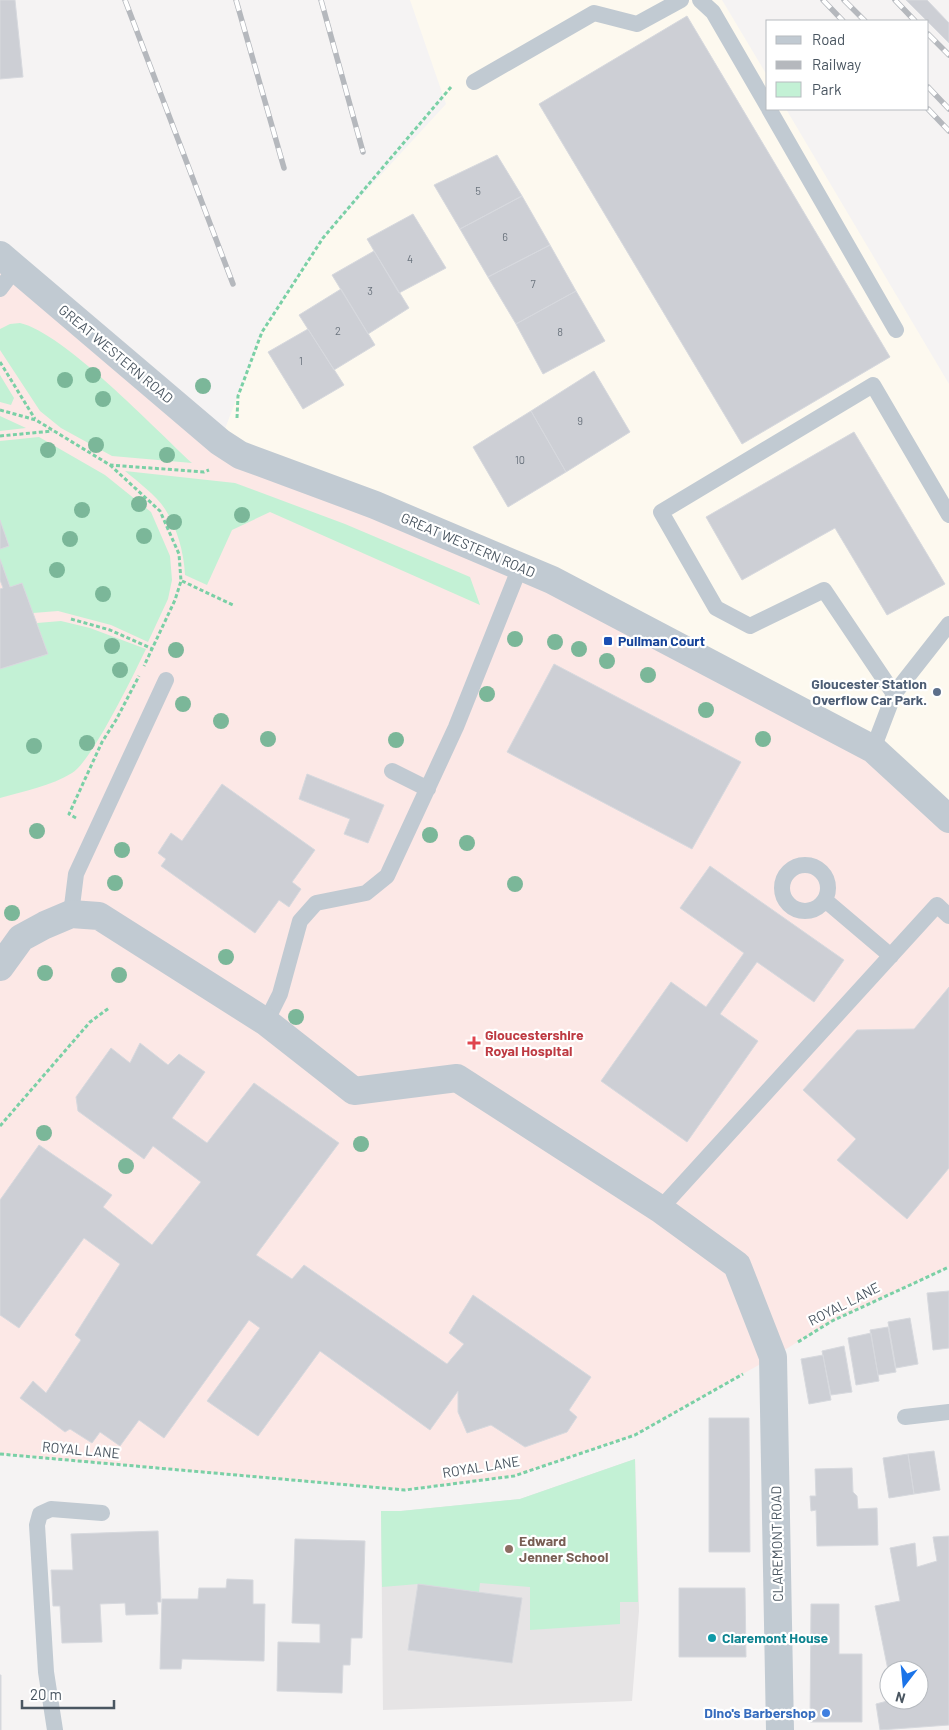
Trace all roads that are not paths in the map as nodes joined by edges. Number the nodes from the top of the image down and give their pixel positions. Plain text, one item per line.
1 (681, 0) edge
2 (700, 0) edge
3 (474, 82) dead end
4 (766, 105) edge
5 (769, 110) edge
6 (5, 271) edge
7 (896, 330) dead end
8 (949, 515) edge
9 (520, 567) junction
10 (949, 624) edge
11 (166, 680) dead end
12 (894, 694) junction
13 (873, 749) junction
14 (392, 771) dead end
15 (428, 789) junction
16 (947, 813) edge
17 (825, 900) dead end
18 (71, 914) junction
19 (949, 916) edge
20 (891, 956) junction
21 (0, 967) edge
22 (266, 1022) junction
23 (660, 1209) junction
24 (949, 1412) edge
25 (906, 1417) dead end
26 (102, 1513) dead end
27 (55, 1730) edge
28 (780, 1730) edge

1 - 3 lane
2 - 4 lane
5 - 7 lane
6 - 9 street, GREAT WESTERN ROAD
8 - 12 lane
9 - 13 street, GREAT WESTERN ROAD
9 - 15 lane
10 - 12 lane
11 - 18 lane
12 - 13 lane
13 - 16 street, GREAT WESTERN ROAD
14 - 15 lane
15 - 22 lane
17 - 20 lane
18 - 21 street
18 - 22 street
19 - 20 lane
20 - 23 lane
22 - 23 street
23 - 28 street, CLAREMONT ROAD
24 - 25 lane
26 - 27 lane

